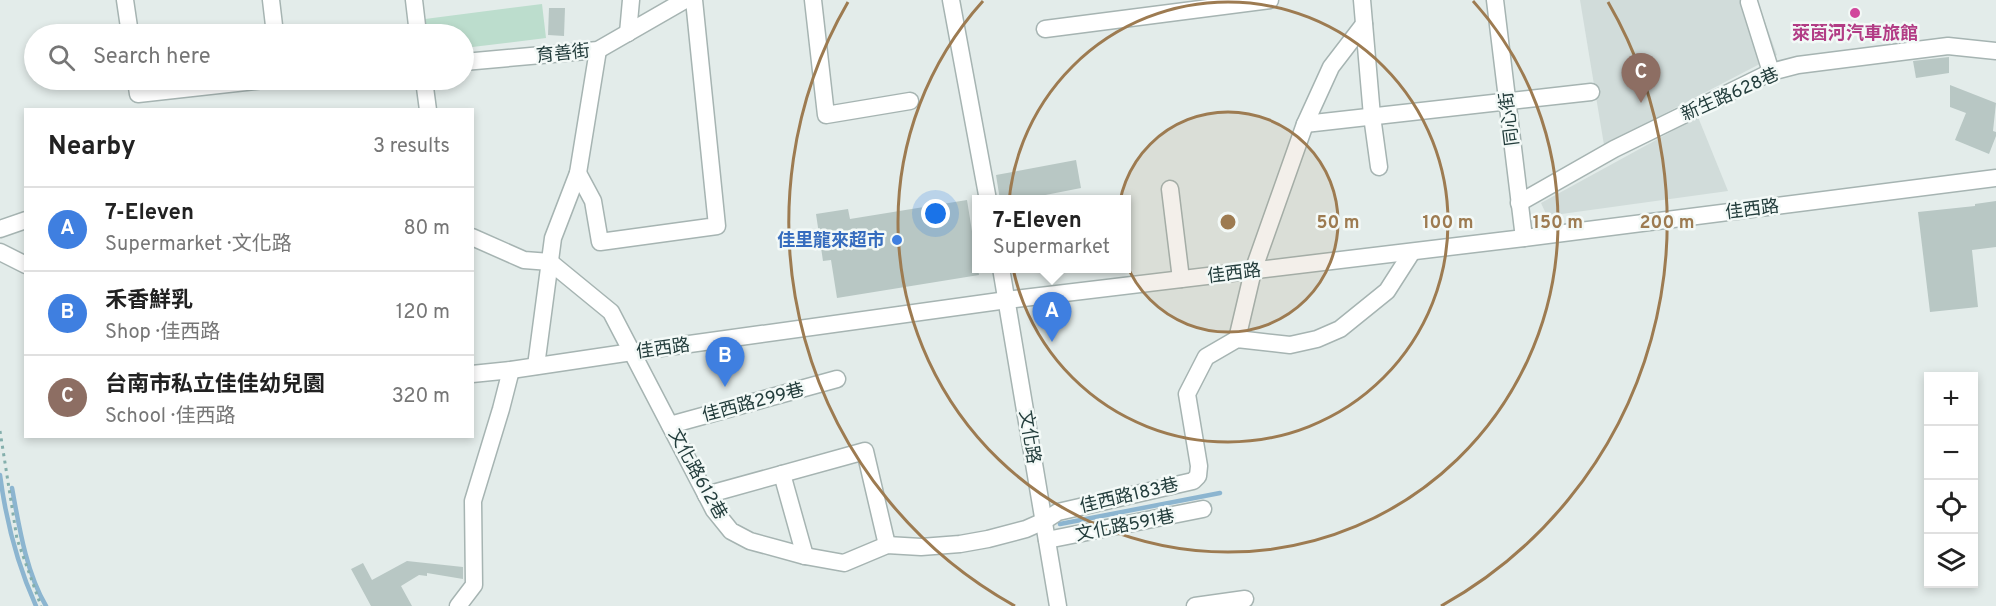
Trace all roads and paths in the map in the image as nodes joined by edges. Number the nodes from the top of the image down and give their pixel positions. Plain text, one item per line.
1 (125, 0) edge
2 (271, 0) edge
3 (414, 0) edge
4 (631, 0) edge
5 (685, 0) edge
6 (694, 0) edge
7 (813, 0) edge
8 (951, 0) edge
9 (1270, 0) edge
10 (1362, 0) edge
11 (1495, 0) edge
12 (1749, 2) dead end
13 (129, 24) edge
14 (274, 24) edge
15 (417, 24) edge
16 (1364, 24) junction
17 (1045, 29) dead end
18 (628, 33) junction
19 (598, 50) junction
20 (1996, 51) edge
21 (474, 61) edge
22 (1771, 72) junction
23 (137, 90) edge
24 (174, 90) edge
25 (425, 90) edge
26 (1591, 92) dead end
27 (910, 101) dead end
28 (1507, 101) junction
29 (428, 108) edge
30 (1372, 116) junction
31 (1305, 124) junction
32 (1379, 167) dead end
33 (578, 174) junction
34 (1996, 178) edge
35 (1170, 189) dead end
36 (987, 195) edge
37 (1519, 203) junction
38 (24, 221) edge
39 (0, 229) edge
40 (474, 238) edge
41 (1524, 238) junction
42 (0, 252) edge
43 (1412, 252) junction
44 (550, 262) junction
45 (24, 264) edge
46 (1254, 271) junction
47 (1002, 273) edge
48 (1181, 279) junction
49 (1007, 300) junction
50 (1237, 339) junction
51 (632, 352) junction
52 (536, 366) junction
53 (511, 370) junction
54 (474, 374) edge
55 (837, 379) dead end
56 (670, 425) junction
57 (0, 431) edge
58 (783, 474) junction
59 (706, 495) junction
60 (1203, 509) dead end
61 (1044, 521) junction
62 (1047, 540) junction
63 (887, 545) junction
64 (805, 556) junction
65 (1245, 599) dead end
66 (41, 606) edge
67 (458, 606) edge
68 (1058, 606) edge
69 (1195, 606) edge

1 - 13 street
2 - 14 street
3 - 15 street
4 - 18 street
5 - 18 street, 育善街
6 - 33 street
7 - 27 street
8 - 36 street
9 - 17 street
10 - 16 street
11 - 28 street, 同心街
12 - 22 street
16 - 30 street
16 - 31 street
18 - 19 street, 育善街
19 - 21 street, 育善街
19 - 33 street
20 - 22 street, 新生路628巷
22 - 37 street, 新生路628巷
23 - 24 street
25 - 29 street
26 - 28 street
28 - 30 street
28 - 37 street, 同心街
30 - 31 street
30 - 32 street
31 - 46 street
33 - 44 street
34 - 41 street, 佳西路
35 - 48 street
37 - 41 street, 同心街
38 - 39 street
40 - 44 street
41 - 43 street, 佳西路
42 - 45 street
43 - 46 street, 佳西路
43 - 50 street
44 - 51 street, 文化路612巷
44 - 52 street
46 - 48 street, 佳西路
46 - 50 street
47 - 49 street, 文化路
48 - 49 street, 佳西路
49 - 51 street, 佳西路
49 - 61 street, 文化路
50 - 61 street, 佳西路183巷
51 - 52 street, 佳西路
51 - 56 street, 文化路612巷
52 - 53 street, 佳西路
53 - 54 street, 佳西路
53 - 67 street
55 - 56 street, 佳西路299巷
56 - 59 street, 文化路612巷
57 - 66 path
58 - 59 street
58 - 63 street
58 - 64 street
59 - 64 street, 文化路612巷
60 - 62 street, 文化路591巷
61 - 62 street, 文化路
61 - 63 street, 文化路612巷
62 - 68 street, 文化路
63 - 64 street, 文化路612巷
65 - 69 street

